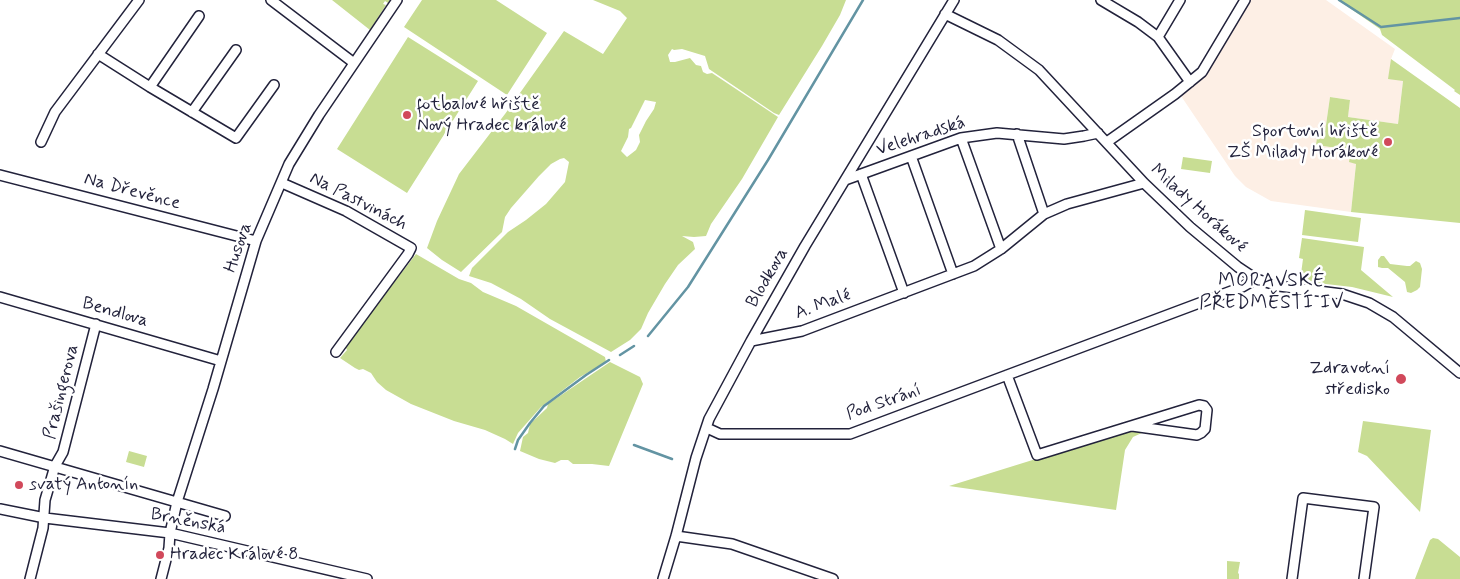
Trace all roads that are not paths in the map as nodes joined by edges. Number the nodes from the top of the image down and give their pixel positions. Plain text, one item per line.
1 (140, 0) edge
2 (272, 0) edge
3 (397, 0) edge
4 (954, 0) edge
5 (1101, 0) edge
6 (1123, 0) edge
7 (1180, 0) edge
8 (1245, 0) edge
9 (1118, 10) junction
10 (945, 14) junction
11 (199, 16) dead end
12 (1158, 37) junction
13 (236, 50) dead end
14 (98, 54) junction
15 (354, 63) junction
16 (1190, 82) junction
17 (274, 85) dead end
18 (150, 87) junction
19 (192, 112) junction
20 (1098, 133) junction
21 (1016, 134) junction
22 (960, 138) junction
23 (41, 142) dead end
24 (1107, 142) junction
25 (911, 156) junction
26 (861, 174) junction
27 (0, 175) edge
28 (844, 180) junction
29 (282, 183) junction
30 (1144, 184) junction
31 (1044, 214) junction
32 (256, 241) junction
33 (1001, 249) junction
34 (954, 274) junction
35 (1256, 280) junction
36 (904, 292) junction
37 (0, 297) edge
38 (96, 324) junction
39 (751, 341) junction
40 (336, 352) dead end
41 (221, 361) junction
42 (1460, 373) edge
43 (1007, 375) junction
44 (1132, 426) junction
45 (707, 428) junction
46 (0, 451) edge
47 (55, 466) junction
48 (177, 502) junction
49 (0, 509) edge
50 (225, 516) dead end
51 (45, 518) junction
52 (170, 533) junction
53 (676, 536) junction
54 (30, 579) edge
55 (161, 579) edge
56 (367, 579) edge
57 (663, 579) edge
58 (833, 579) edge
59 (1292, 579) edge
60 (1364, 579) edge

1 - 14 street
2 - 15 street
3 - 15 street, Husova
4 - 10 street, Blodkova
5 - 9 street
6 - 9 street
7 - 12 street
8 - 16 street
9 - 12 street
10 - 20 street, Milady Horákové
10 - 28 street, Blodkova
11 - 18 street
12 - 16 street
13 - 19 street
14 - 18 street
14 - 23 street
15 - 29 street, Husova
16 - 24 street
17 - 19 street
18 - 19 street
20 - 21 street, Velehradská
20 - 24 street, Milady Horákové
21 - 22 street, Velehradská
21 - 31 street
22 - 25 street, Velehradská
22 - 33 street
24 - 30 street, Milady Horákové
25 - 26 street, Velehradská
25 - 34 street
26 - 28 street, Velehradská
26 - 36 street
27 - 32 street, Na Dřevěnce
28 - 39 street, Blodkova
29 - 32 street, Husova
29 - 40 street, Na Pastvinách
30 - 31 street, A. Malé
30 - 35 street, Milady Horákové
31 - 33 street, A. Malé
32 - 41 street, Husova
33 - 34 street, A. Malé
34 - 36 street, A. Malé
35 - 42 street, Milady Horákové
35 - 43 street, Pod Strání
36 - 39 street, A. Malé
37 - 38 street, Bendlova
38 - 41 street, Bendlova
38 - 47 street, Prašingerova
39 - 45 street, Blodkova
41 - 48 street, Husova
43 - 44 street
43 - 45 street, Pod Strání
44 - 44 street
45 - 53 street, Blodkova
46 - 47 street
47 - 48 street
47 - 51 street, Prašingerova
48 - 50 street
48 - 52 street, Husova
49 - 51 street, Brněnská
51 - 52 street, Brněnská
51 - 54 street, Prašingerova
52 - 55 street, Husova
52 - 56 street, Brněnská
53 - 57 street, Blodkova
53 - 58 street
59 - 60 street

